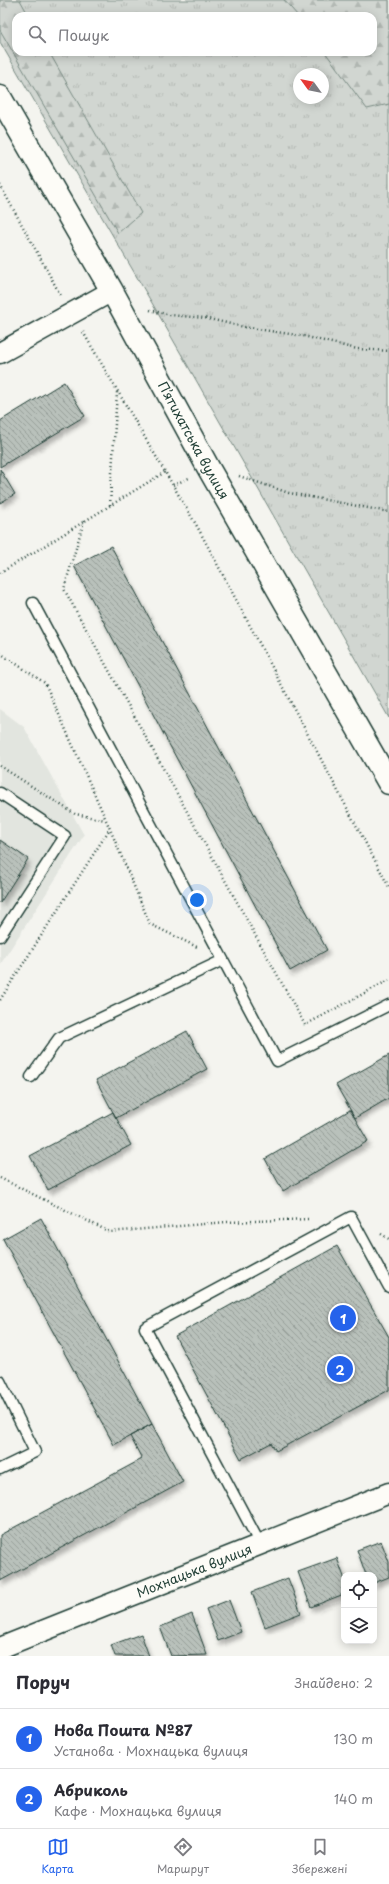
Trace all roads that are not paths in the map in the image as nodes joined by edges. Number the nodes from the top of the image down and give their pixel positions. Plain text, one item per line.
1 (0, 97) edge
2 (115, 297) junction
3 (0, 353) edge
4 (33, 603) dead end
5 (389, 783) edge
6 (0, 793) edge
7 (0, 936) edge
8 (223, 960) junction
9 (389, 1005) edge
10 (31, 1077) dead end
11 (389, 1287) edge
12 (0, 1381) edge
13 (0, 1469) edge
14 (389, 1493) edge
15 (260, 1544) junction
16 (0, 1648) edge

1 - 2 street, П’ятихатська вулиця
2 - 3 street
2 - 5 street, П’ятихатська вулиця
4 - 8 lane
6 - 7 lane
8 - 9 lane
8 - 10 lane
11 - 15 lane
12 - 13 lane
14 - 15 street, Мохнацька вулиця
15 - 16 street, Мохнацька вулиця

